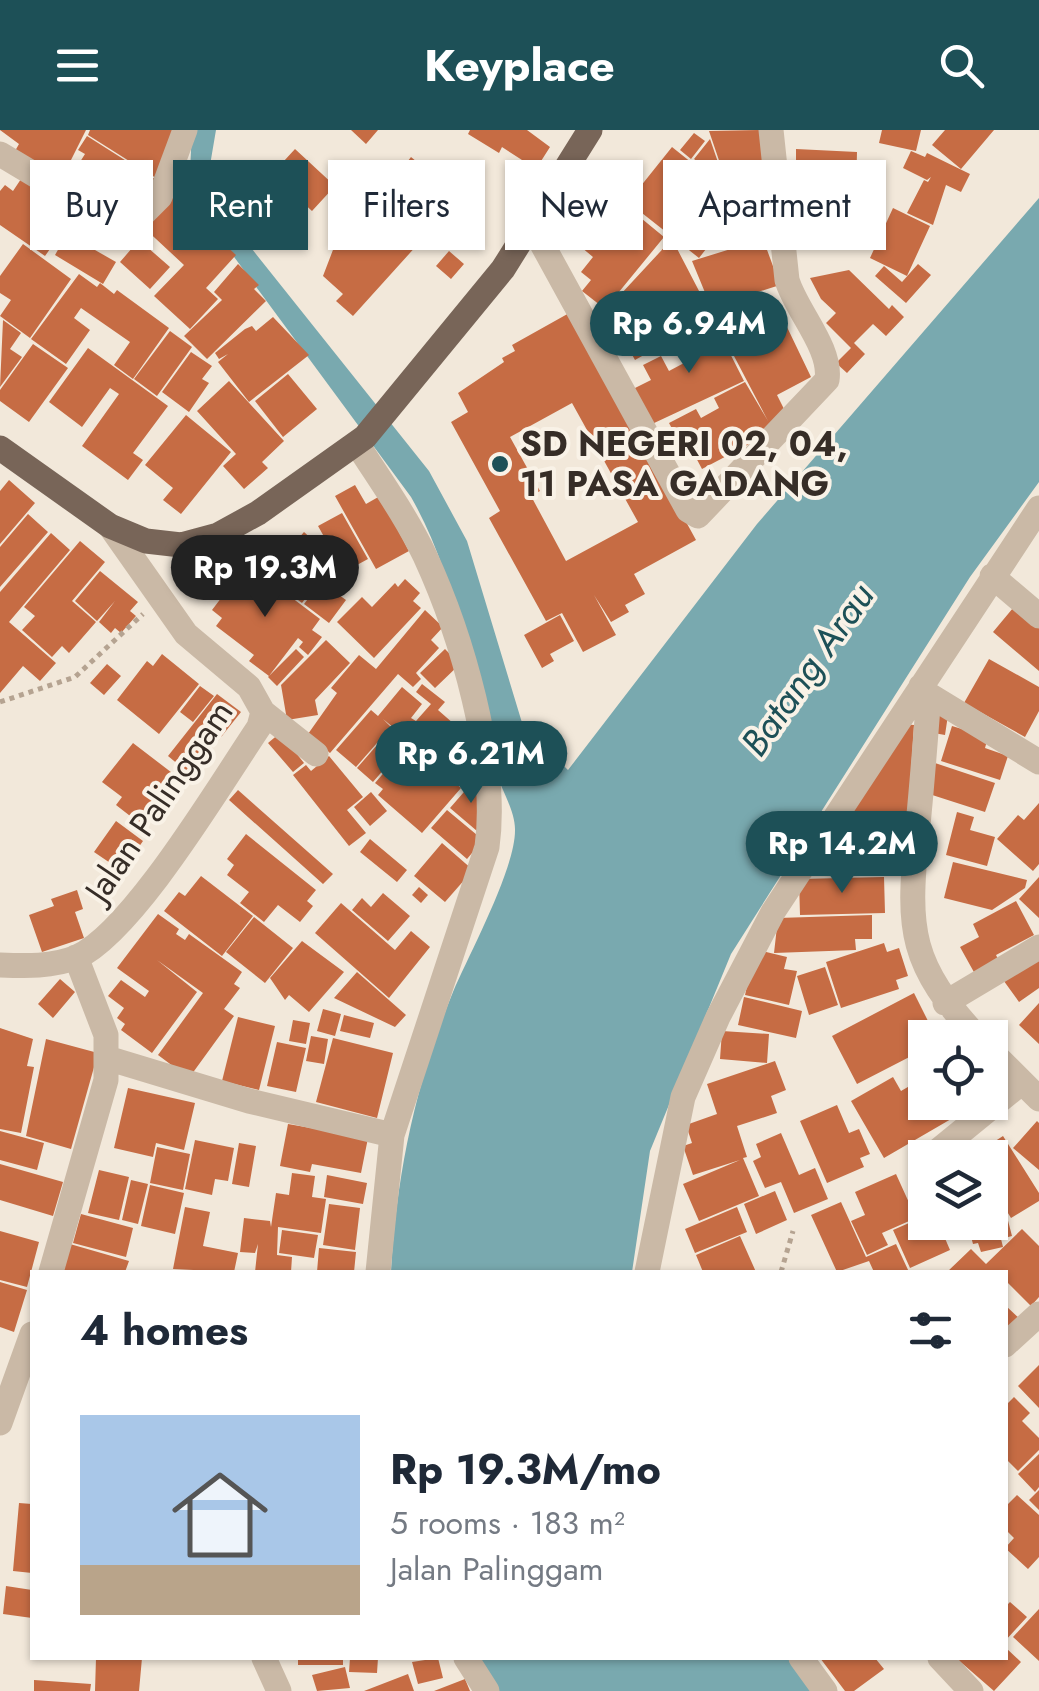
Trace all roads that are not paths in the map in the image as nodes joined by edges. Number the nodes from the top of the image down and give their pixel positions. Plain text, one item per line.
1 (185, 130) edge
2 (590, 130) edge
3 (771, 130) edge
4 (0, 154) edge
5 (570, 160) edge
6 (513, 250) edge
7 (545, 250) edge
8 (361, 440) junction
9 (0, 448) edge
10 (1039, 508) edge
11 (110, 526) junction
12 (992, 576) junction
13 (1039, 616) edge
14 (925, 691) junction
15 (263, 712) junction
16 (316, 754) dead end
17 (1039, 762) edge
18 (1039, 948) edge
19 (76, 957) junction
20 (0, 965) edge
21 (945, 1003) junction
22 (961, 1020) edge
23 (108, 1058) junction
24 (1008, 1068) edge
25 (1030, 1091) edge
26 (392, 1135) junction
27 (956, 1140) edge
28 (52, 1270) edge
29 (378, 1270) edge
30 (647, 1270) edge
31 (1039, 1314) edge
32 (30, 1340) edge
33 (1008, 1343) edge
34 (0, 1423) edge
35 (265, 1660) edge
36 (467, 1660) edge
37 (802, 1660) edge
38 (942, 1660) edge
39 (279, 1691) edge
40 (487, 1691) edge
41 (825, 1691) edge
42 (971, 1691) edge

1 - 4 street
2 - 5 main road
3 - 7 street
6 - 8 main road
8 - 11 main road
8 - 26 street
9 - 11 main road
10 - 12 street
11 - 15 street, Jalan Palinggam
12 - 13 street
12 - 14 street
14 - 17 street
14 - 21 street
14 - 30 street
15 - 16 street
15 - 19 street, Jalan Palinggam
18 - 21 street
19 - 20 street, Jalan Palinggam
19 - 23 street
21 - 22 street
23 - 26 street
23 - 28 street
24 - 25 street
25 - 27 street
26 - 29 street
31 - 33 street
32 - 34 street
35 - 39 street
36 - 40 street
37 - 41 street
38 - 42 street

